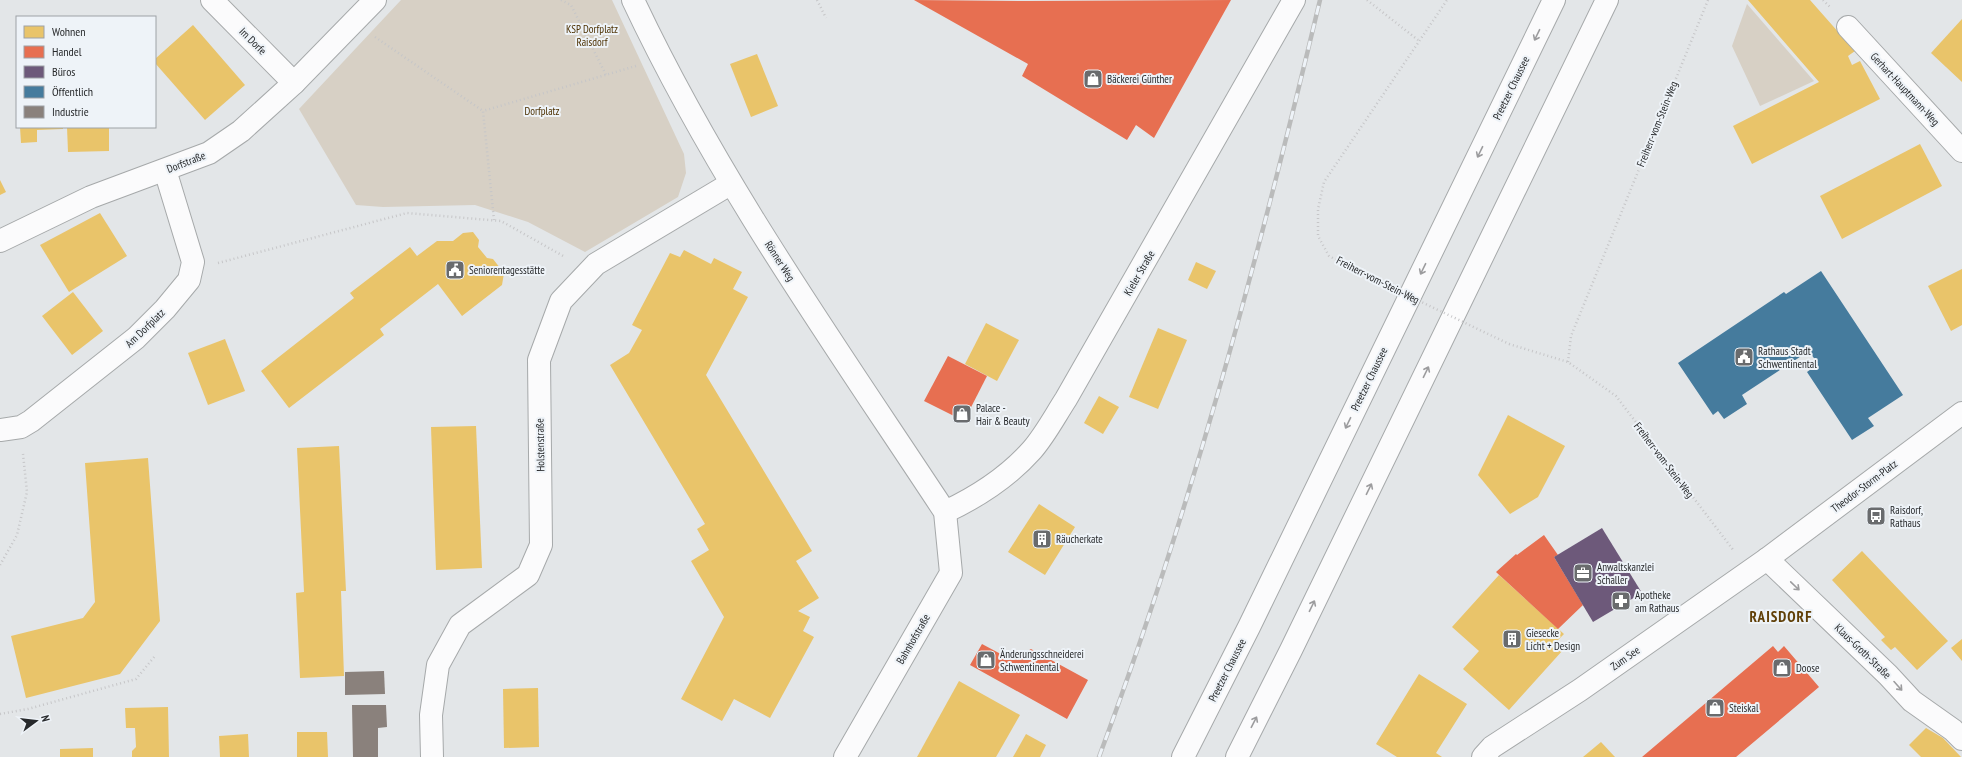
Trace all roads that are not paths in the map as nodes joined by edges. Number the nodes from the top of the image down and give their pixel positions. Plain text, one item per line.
1 (212, 0) edge
2 (374, 0) edge
3 (633, 0) edge
4 (1294, 0) edge
5 (1554, 0) edge
6 (1608, 0) edge
7 (1848, 27) dead end
8 (294, 82) junction
9 (1962, 151) edge
10 (165, 170) junction
11 (730, 184) junction
12 (0, 241) edge
13 (1962, 413) edge
14 (10, 429) edge
15 (945, 512) junction
16 (1767, 559) junction
17 (1962, 739) edge
18 (432, 757) edge
19 (845, 757) edge
20 (1183, 757) edge
21 (1237, 757) edge
22 (1483, 757) edge

1 - 8 main road, Im Dorfe
2 - 8 main road, Dorfstraße
3 - 11 main road, Rönner Weg
4 - 15 main road, Kieler Straße
5 -> 20 main road, Preetzer Chaussee
21 -> 6 main road
7 - 9 main road, Gerhart-Hauptmann-Weg
8 - 10 main road, Dorfstraße
10 - 12 main road, Dorfstraße
10 - 14 main road, Am Dorfplatz
11 - 15 main road, Rönner Weg
11 - 18 main road, Holstenstraße
13 - 16 main road, Theodor-Storm-Platz
15 - 19 main road, Bahnhofstraße
16 -> 17 main road, Klaus-Groth-Straße
16 - 22 main road, Zum See

